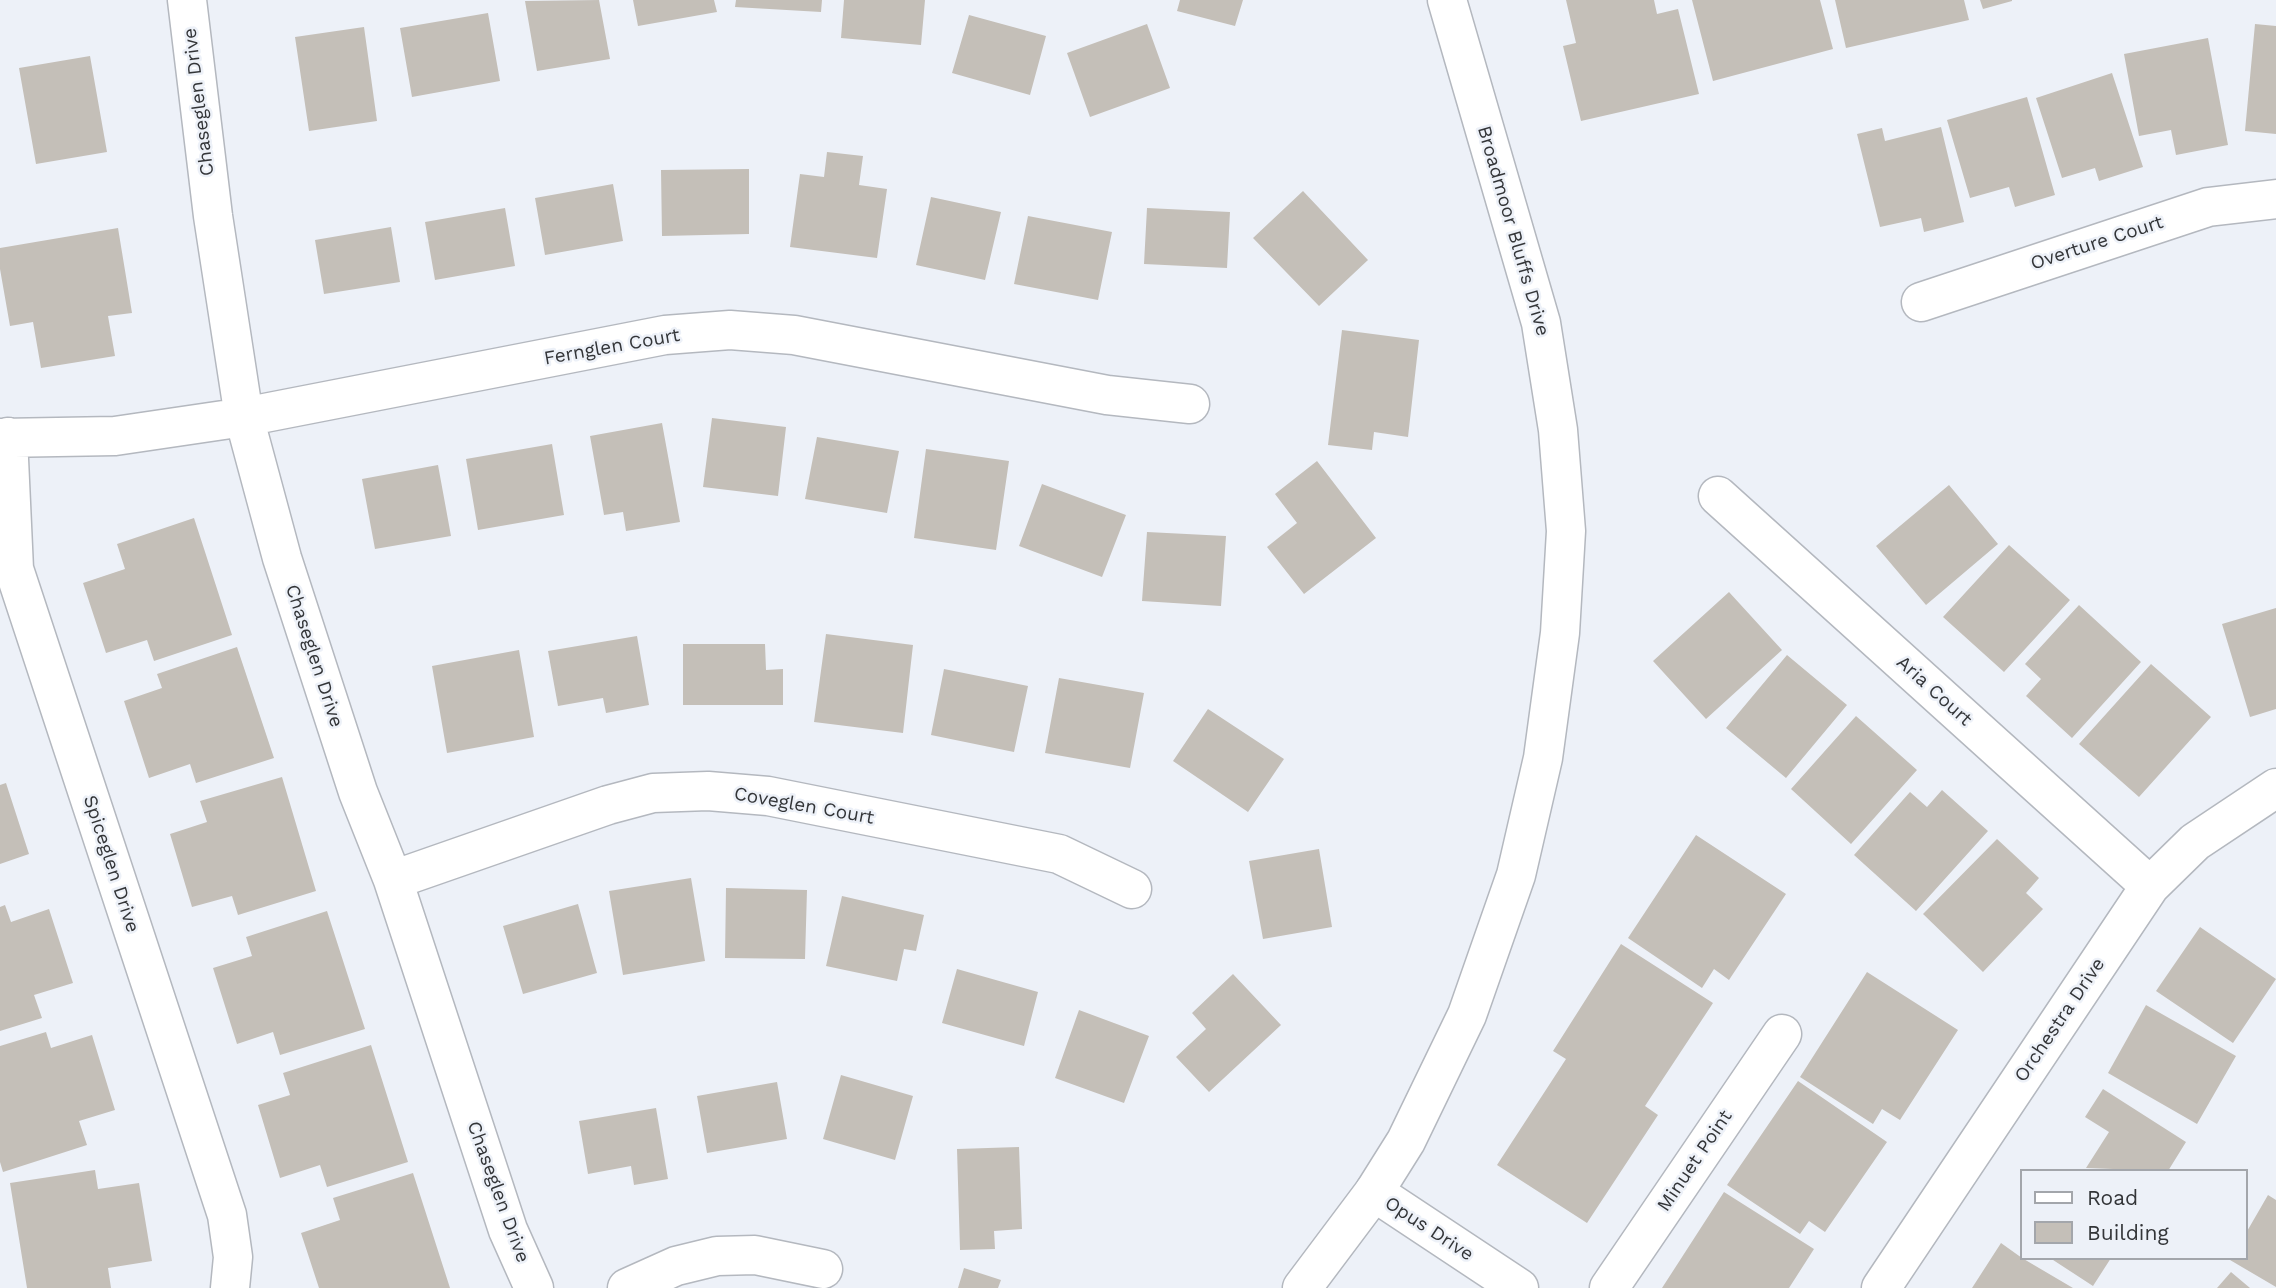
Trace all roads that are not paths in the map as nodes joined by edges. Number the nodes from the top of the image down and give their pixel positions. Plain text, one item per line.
1 (187, 0) edge
2 (1447, 0) edge
3 (2276, 199) edge
4 (1922, 302) dead end
5 (1191, 404) dead end
6 (244, 417) junction
7 (4, 438) edge
8 (1718, 496) dead end
9 (2276, 789) edge
10 (393, 880) junction
11 (2150, 886) junction
12 (1132, 890) dead end
13 (1782, 1034) dead end
14 (1374, 1192) junction
15 (823, 1269) dead end
16 (230, 1288) edge
17 (534, 1288) edge
18 (627, 1288) edge
19 (1302, 1288) edge
20 (1519, 1288) edge
21 (1609, 1288) edge
22 (1881, 1288) edge

1 - 6 street, Chaseglen Drive
2 - 14 street, Broadmoor Bluffs Drive
3 - 4 street, Overture Court
5 - 6 street, Fernglen Court
6 - 7 street, Fernglen Court
6 - 10 street, Chaseglen Drive
7 - 16 street, Spiceglen Drive
8 - 11 street, Aria Court
9 - 11 street, Orchestra Drive
10 - 12 street, Coveglen Court
10 - 17 street, Chaseglen Drive
11 - 22 street, Orchestra Drive
13 - 21 street, Minuet Point
14 - 19 street, Broadmoor Bluffs Drive
14 - 20 street, Opus Drive
15 - 18 street

